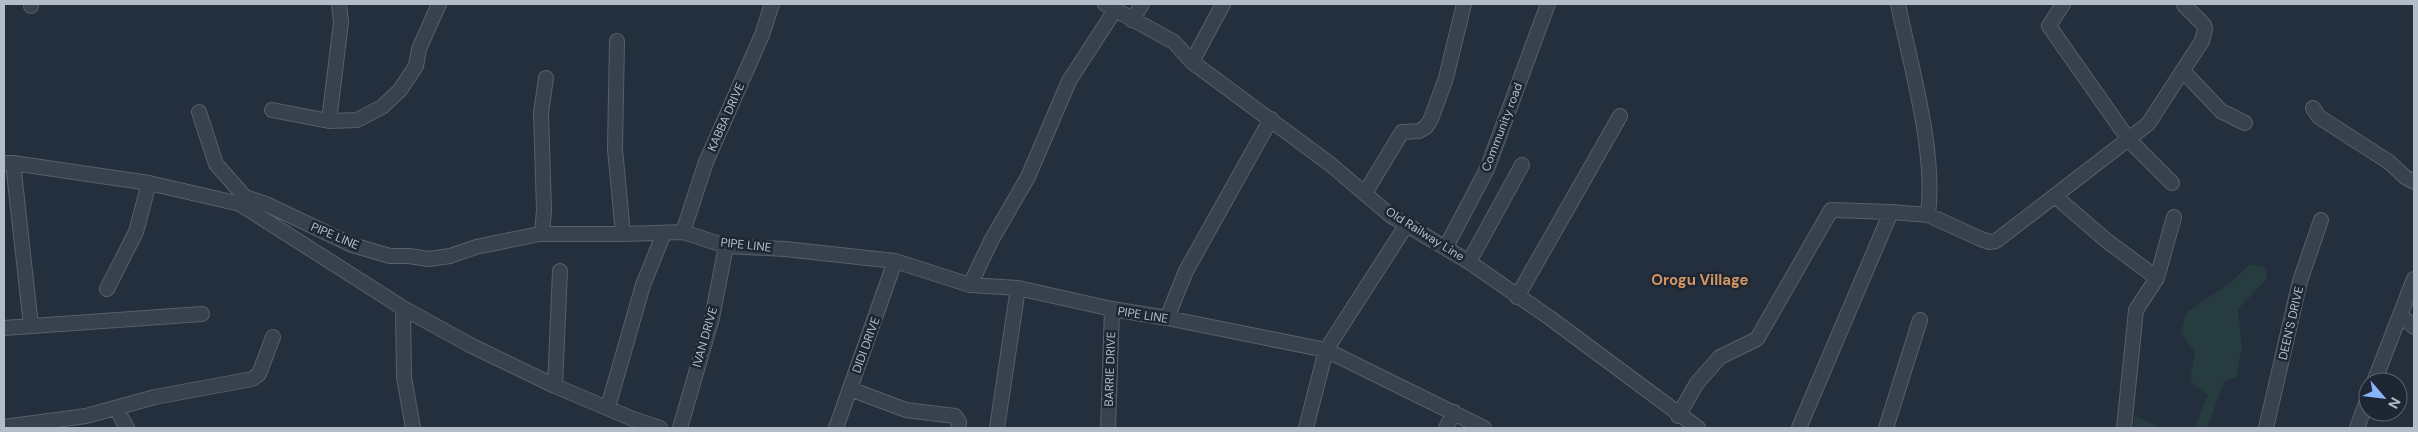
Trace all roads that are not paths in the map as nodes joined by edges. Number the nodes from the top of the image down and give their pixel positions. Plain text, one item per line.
1 (339, 4) edge
2 (439, 4) edge
3 (772, 4) edge
4 (1142, 4) edge
5 (1223, 4) edge
6 (1464, 4) edge
7 (1548, 4) edge
8 (1898, 4) edge
9 (2063, 4) edge
10 (2184, 5) edge
11 (1110, 7) edge
12 (1132, 20) junction
13 (617, 41) dead end
14 (1192, 62) junction
15 (2182, 71) junction
16 (546, 78) dead end
17 (2313, 108) dead end
18 (272, 110) dead end
19 (198, 112) dead end
20 (1620, 116) dead end
21 (1271, 119) junction
22 (329, 121) junction
23 (2245, 123) dead end
24 (2129, 140) junction
25 (8, 163) edge
26 (1522, 165) dead end
27 (2414, 182) edge
28 (149, 183) junction
29 (2172, 183) dead end
30 (1365, 193) junction
31 (2056, 197) junction
32 (243, 201) junction
33 (1891, 212) junction
34 (1928, 215) junction
35 (2174, 217) dead end
36 (2321, 220) dead end
37 (1407, 224) junction
38 (683, 232) junction
39 (664, 233) junction
40 (542, 234) junction
41 (623, 234) junction
42 (726, 246) junction
43 (1446, 247) junction
44 (895, 261) junction
45 (1469, 262) junction
46 (560, 271) dead end
47 (2157, 278) junction
48 (2414, 279) edge
49 (970, 285) junction
50 (1018, 288) junction
51 (107, 289) dead end
52 (1517, 297) junction
53 (402, 308) junction
54 (1112, 310) junction
55 (202, 314) dead end
56 (2400, 315) junction
57 (1167, 318) junction
58 (1920, 320) dead end
59 (31, 326) junction
60 (2414, 327) edge
61 (4, 328) edge
62 (273, 337) dead end
63 (1326, 350) junction
64 (2378, 372) edge
65 (555, 386) junction
66 (850, 389) junction
67 (608, 407) junction
68 (116, 408) junction
69 (1454, 412) junction
70 (1678, 416) junction
71 (4, 427) edge
72 (127, 428) edge
73 (413, 428) edge
74 (660, 428) edge
75 (680, 428) edge
76 (836, 428) edge
77 (958, 428) edge
78 (997, 428) edge
79 (1108, 428) edge
80 (1306, 428) edge
81 (1446, 428) edge
82 (1484, 428) edge
83 (1698, 428) edge
84 (1799, 428) edge
85 (1886, 428) edge
86 (2124, 428) edge
87 (2266, 428) edge

1 - 22 street
2 - 22 street
3 - 38 street, KABBA DRIVE
4 - 12 street
5 - 14 street
6 - 30 street
7 - 43 street, Community road
8 - 34 street
9 - 24 street
10 - 15 street
11 - 12 street, Old Railway Line
11 - 49 street
12 - 14 street, Old Railway Line
13 - 41 street
14 - 21 street, Old Railway Line
15 - 23 street
15 - 24 street
16 - 40 street
17 - 27 street
18 - 22 street
19 - 32 street
20 - 52 street
21 - 30 street, Old Railway Line
21 - 57 street
24 - 29 street
24 - 31 street
25 - 28 street, PIPE LINE
25 - 59 street
26 - 45 street
28 - 32 street, PIPE LINE
28 - 51 street
30 - 37 street, Old Railway Line
31 - 34 street
31 - 47 street
32 - 40 street, PIPE LINE
32 - 53 street
33 - 34 street
33 - 70 street
33 - 84 street
35 - 47 street
36 - 87 street, DEEN'S DRIVE
37 - 43 street, Old Railway Line
37 - 63 street
38 - 39 street, PIPE LINE
38 - 42 street, PIPE LINE
39 - 41 street, PIPE LINE
39 - 67 street
40 - 41 street, PIPE LINE
42 - 44 street, PIPE LINE
42 - 75 street, IVAN DRIVE
43 - 45 street, Old Railway Line
44 - 49 street, PIPE LINE
44 - 66 street, DIDI DRIVE
45 - 52 street, Old Railway Line
46 - 65 street
47 - 86 street
48 - 56 street
49 - 50 street, PIPE LINE
50 - 54 street, PIPE LINE
50 - 78 street
52 - 70 street, Old Railway Line
53 - 65 street
53 - 73 street
54 - 57 street, PIPE LINE
54 - 79 street, BARRIE DRIVE
55 - 59 street
56 - 60 street
56 - 64 street
57 - 63 street, PIPE LINE
58 - 85 street
59 - 61 street
62 - 68 street
63 - 69 street, PIPE LINE
63 - 80 street
65 - 67 street
66 - 76 street, DIDI DRIVE
66 - 77 street
67 - 74 street
68 - 71 street
68 - 72 street
69 - 81 street
69 - 82 street, PIPE LINE
70 - 83 street, Old Railway Line

